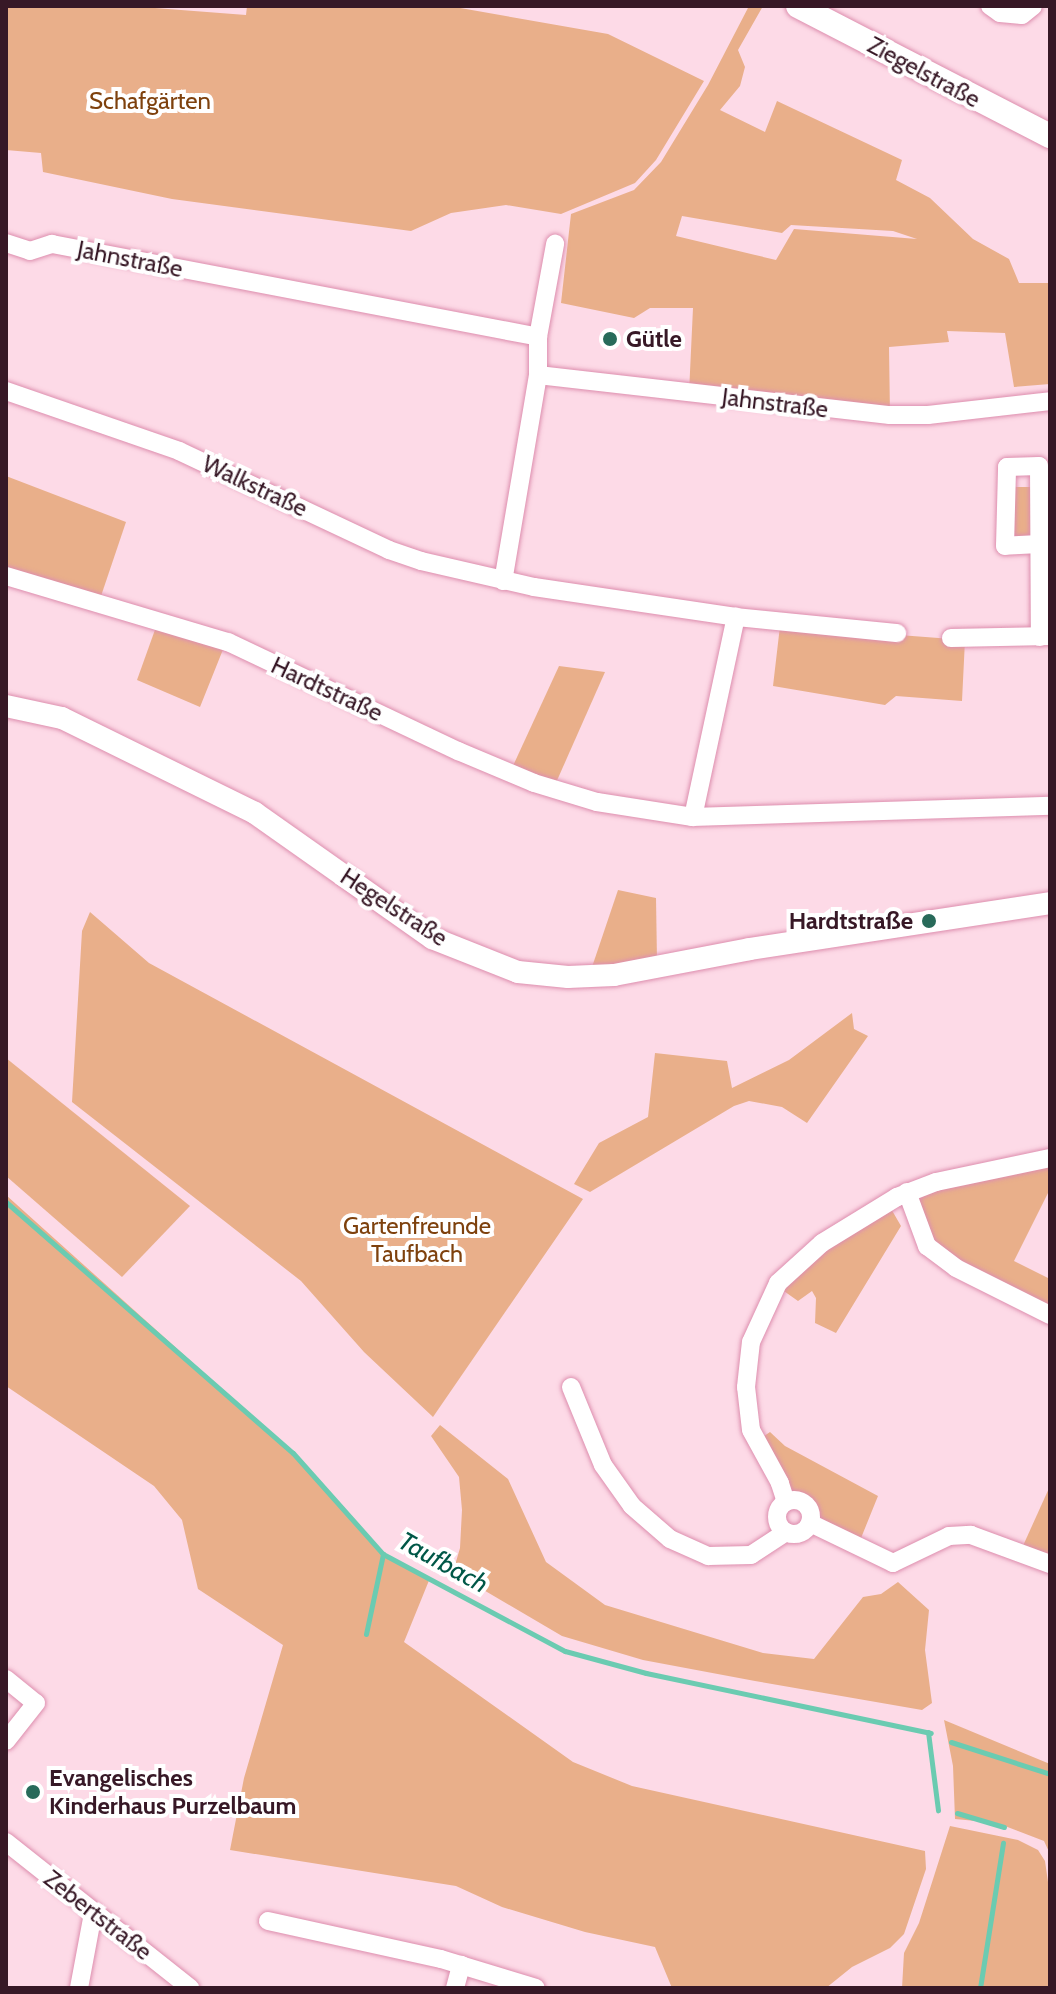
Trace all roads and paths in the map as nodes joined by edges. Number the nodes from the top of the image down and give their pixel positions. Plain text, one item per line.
1 (798, 6) edge
2 (990, 6) edge
3 (1033, 6) edge
4 (1050, 136) edge
5 (6, 243) edge
6 (555, 244) dead end
7 (538, 337) junction
8 (538, 375) junction
9 (6, 391) edge
10 (1050, 401) edge
11 (1039, 544) dead end
12 (6, 576) edge
13 (503, 581) junction
14 (736, 617) junction
15 (897, 633) dead end
16 (1045, 636) edge
17 (951, 638) dead end
18 (6, 706) edge
19 (1050, 806) edge
20 (693, 817) junction
21 (1050, 903) edge
22 (1050, 1158) edge
23 (907, 1192) junction
24 (1050, 1315) edge
25 (571, 1387) dead end
26 (786, 1502) junction
27 (810, 1523) junction
28 (786, 1532) junction
29 (1050, 1564) edge
30 (6, 1679) edge
31 (6, 1741) edge
32 (6, 1842) edge
33 (93, 1913) junction
34 (268, 1921) dead end
35 (461, 1965) junction
36 (79, 1988) edge
37 (190, 1988) edge
38 (455, 1988) edge
39 (536, 1988) edge

1 - 4 main road, Ziegelstraße
2 - 3 street
5 - 7 street, Jahnstraße
6 - 7 street
7 - 8 street
8 - 10 street, Jahnstraße
8 - 13 street
9 - 13 street, Walkstraße
11 - 16 street
12 - 20 street, Hardtstraße
13 - 14 street, Walkstraße
14 - 15 street, Walkstraße
14 - 20 street
16 - 17 street
18 - 21 street, Hegelstraße
19 - 20 street, Hardtstraße
22 - 23 street
23 - 24 street
23 - 26 street
25 - 28 street
26 - 27 street
26 - 28 street
27 - 28 street
27 - 29 street
30 - 31 street
32 - 33 street, Zebertstraße
33 - 36 street
33 - 37 street, Zebertstraße
34 - 35 street
35 - 38 street
35 - 39 street

